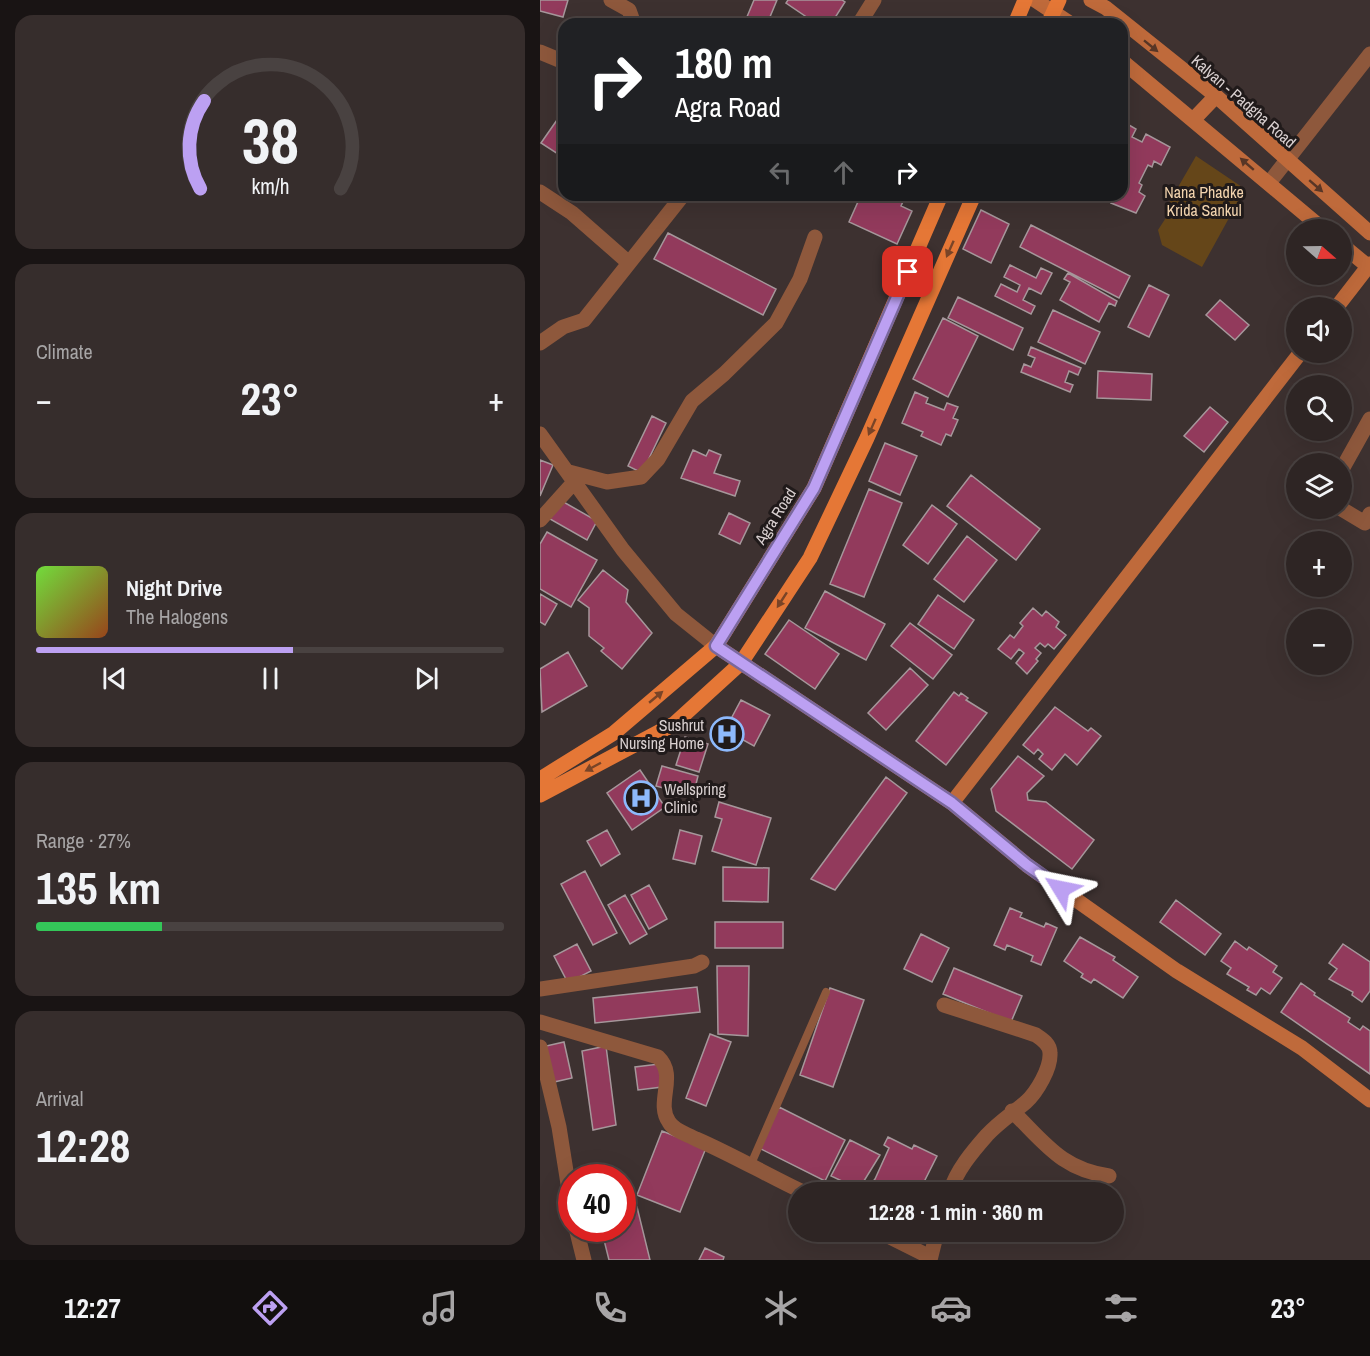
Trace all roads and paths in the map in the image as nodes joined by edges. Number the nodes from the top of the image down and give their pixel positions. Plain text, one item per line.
1 (611, 0) edge
2 (874, 0) edge
3 (1025, 0) edge
4 (1035, 0) edge
5 (1091, 0) edge
6 (1053, 12) edge
7 (632, 18) edge
8 (863, 18) edge
9 (1018, 18) edge
10 (1118, 18) edge
11 (1128, 26) edge
12 (540, 52) edge
13 (1370, 54) edge
14 (558, 60) edge
15 (1128, 65) edge
16 (1216, 96) junction
17 (1194, 119) junction
18 (1287, 161) junction
19 (1269, 183) junction
20 (540, 192) edge
21 (678, 201) edge
22 (938, 201) edge
23 (971, 201) edge
24 (1311, 219) edge
25 (1370, 233) edge
26 (815, 237) dead end
27 (1352, 253) edge
28 (629, 263) junction
29 (1369, 266) edge
30 (1345, 297) edge
31 (540, 343) edge
32 (1292, 363) edge
33 (1370, 419) edge
34 (540, 434) edge
35 (1351, 453) edge
36 (572, 477) junction
37 (1370, 514) edge
38 (1352, 515) edge
39 (540, 520) edge
40 (716, 646) junction
41 (741, 663) junction
42 (540, 779) edge
43 (540, 795) edge
44 (952, 803) junction
45 (702, 962) dead end
46 (540, 989) edge
47 (826, 992) dead end
48 (944, 1005) dead end
49 (540, 1022) edge
50 (540, 1047) edge
51 (1370, 1100) edge
52 (1012, 1111) junction
53 (565, 1164) edge
54 (751, 1164) junction
55 (1109, 1176) dead end
56 (953, 1182) edge
57 (788, 1184) edge
58 (580, 1242) edge
59 (899, 1242) edge
60 (935, 1242) edge
61 (930, 1258) edge
62 (584, 1260) edge

1 - 7 street
2 - 8 street
3 - 9 main road
4 - 6 street
5 -> 10 street, Kalyan - Padgha Road
11 -> 16 street, Kalyan - Padgha Road
12 - 14 street
13 - 18 street
15 - 17 street
16 - 17 street
16 - 18 street, Kalyan - Padgha Road
19 -> 17 street
18 - 19 street
18 -> 25 street, Kalyan - Padgha Road
19 - 24 street
20 - 28 street
21 - 28 street
22 - 40 main road, Agra Road
23 -> 41 main road
26 - 36 street
27 - 29 street
28 - 31 street
29 - 30 street
32 - 44 street
33 - 35 street
34 - 36 street
36 - 39 street
36 - 40 street
37 - 38 street
40 - 41 street
42 -> 40 main road, Agra Road
41 -> 43 main road
41 - 44 street
44 - 51 street
45 - 46 street
47 - 54 lane
48 - 52 street
49 - 54 street
50 - 53 street
52 - 55 street
52 - 56 street
54 - 57 street
58 - 62 street
59 - 61 street
60 - 61 street

